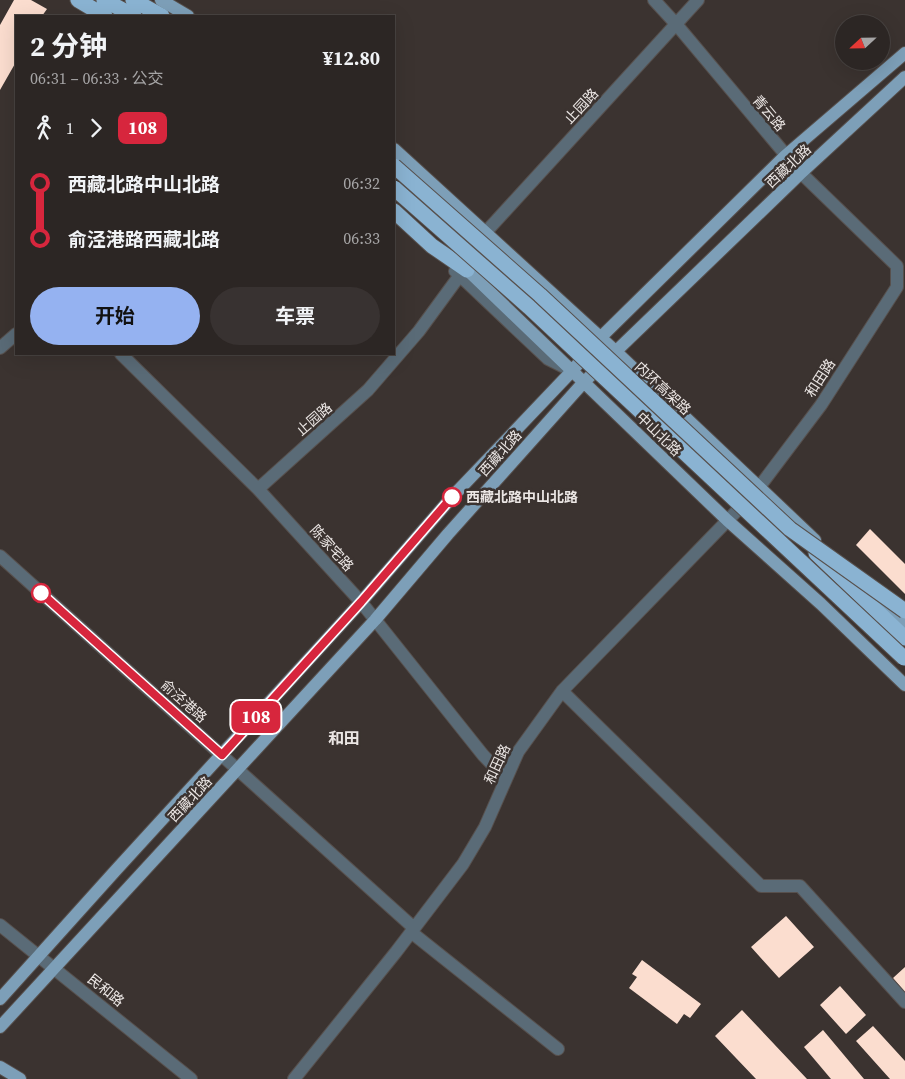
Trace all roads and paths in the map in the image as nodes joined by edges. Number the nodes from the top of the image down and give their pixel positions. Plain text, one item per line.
1 (79, 0) edge
2 (104, 0) edge
3 (133, 0) edge
4 (161, 0) edge
5 (654, 0) edge
6 (698, 0) edge
7 (103, 15) edge
8 (112, 15) edge
9 (132, 15) edge
10 (160, 15) edge
11 (186, 15) edge
12 (676, 24) junction
13 (905, 54) edge
14 (905, 77) edge
15 (395, 150) edge
16 (785, 156) junction
17 (395, 167) edge
18 (801, 173) junction
19 (395, 189) edge
20 (395, 204) edge
21 (395, 212) edge
22 (395, 220) edge
23 (485, 232) junction
24 (464, 272) junction
25 (897, 286) joint
26 (15, 335) edge
27 (600, 338) junction
28 (0, 348) edge
29 (615, 352) junction
30 (122, 355) edge
31 (572, 371) junction
32 (583, 383) junction
33 (761, 485) junction
34 (258, 489) junction
35 (727, 520) junction
36 (790, 529) junction
37 (0, 556) edge
38 (361, 602) junction
39 (905, 611) edge
40 (375, 620) junction
41 (905, 625) edge
42 (854, 637) junction
43 (905, 638) edge
44 (905, 659) edge
45 (905, 685) edge
46 (562, 691) junction
47 (905, 694) edge
48 (222, 755) junction
49 (236, 770) junction
50 (506, 778) junction
51 (0, 926) edge
52 (413, 930) junction
53 (39, 956) junction
54 (54, 968) junction
55 (0, 1000) edge
56 (905, 1002) edge
57 (0, 1027) edge
58 (558, 1049) dead end
59 (0, 1067) edge
60 (20, 1079) edge
61 (191, 1079) edge
62 (294, 1079) edge

1 - 7 highway
1 - 8 main road
2 - 9 highway
3 - 10 highway
4 - 11 main road
5 - 12 street, 青云路
6 - 12 street, 止园路
12 - 16 street, 青云路
12 - 23 street, 止园路
13 - 16 main road, 西藏北路
14 - 18 main road, 西藏北路
15 - 23 main road, 中山北路
16 - 18 street, 青云路
16 - 27 main road, 西藏北路
17 - 36 highway, 内环高架路, bridge
18 - 25 street, 青云路
18 - 29 main road, 西藏北路
19 - 44 highway, bridge
20 - 24 main road, 中山北路
21 - 24 highway
22 - 24 street
23 - 27 main road, 中山北路
24 - 31 main road, 中山北路
24 - 34 street, 止园路
25 - 33 street, 和田路
26 - 28 street
27 - 29 main road, 中山北路
27 - 31 main road, 西藏北路
29 - 32 main road, 西藏北路
29 - 33 main road, 中山北路
30 - 34 street, 陈家宅路
31 - 32 main road, 中山北路
31 - 38 main road, 西藏北路
32 - 35 main road, 中山北路
32 - 40 main road, 西藏北路
33 - 35 street, 和田路
33 - 41 main road, 中山北路
34 - 38 street, 陈家宅路
35 - 42 main road, 中山北路
35 - 46 street, 和田路
36 - 39 highway, bridge
36 - 43 highway, 内环高架路, bridge
37 - 48 street, 俞泾港路
38 - 40 street, 陈家宅路
38 - 48 main road, 西藏北路
40 - 49 main road, 西藏北路
40 - 50 street, 陈家宅路
42 - 45 main road, 中山北路
42 - 47 main road
46 - 50 street, 和田路
46 - 56 street
48 - 49 street, 俞泾港路
48 - 53 main road, 西藏北路
49 - 52 street, 俞泾港路
49 - 54 main road, 西藏北路
50 - 52 street, 和田路
51 - 53 street, 民和路
52 - 58 street, 俞泾港路
52 - 62 street, 和田路
53 - 54 street, 民和路
53 - 55 main road, 西藏北路
54 - 57 main road, 西藏北路
54 - 61 street, 民和路
59 - 60 main road

